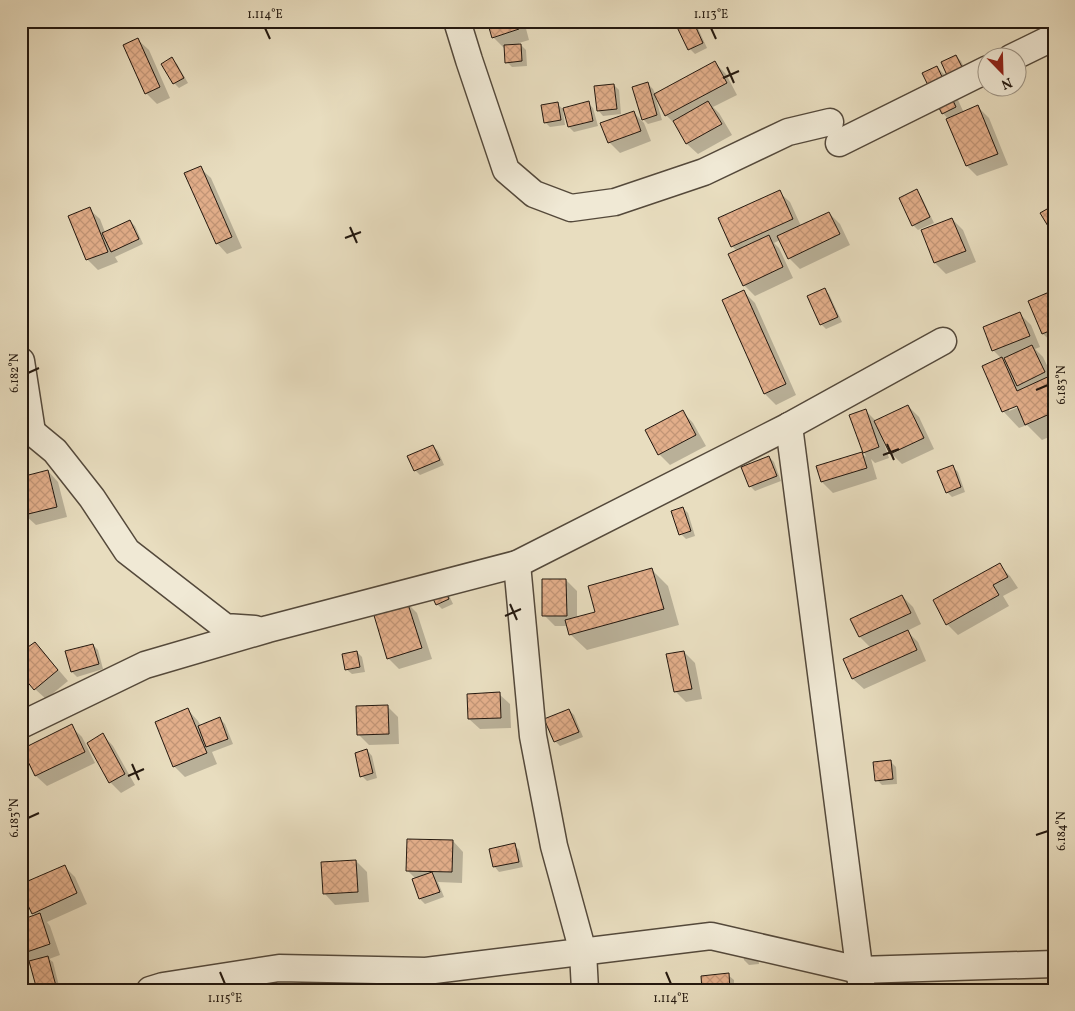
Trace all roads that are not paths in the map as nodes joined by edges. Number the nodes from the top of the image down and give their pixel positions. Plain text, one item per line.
1 (457, 21) edge
2 (1054, 37) edge
3 (1028, 50) edge
4 (978, 73) edge
5 (943, 341) dead end
6 (21, 361) edge
7 (789, 426) junction
8 (26, 433) edge
9 (517, 564) junction
10 (268, 630) junction
11 (21, 725) edge
12 (583, 952) junction
13 (1054, 964) edge
14 (281, 979) edge
15 (860, 980) edge
16 (150, 990) edge
17 (585, 990) edge

1 - 4 street
2 - 3 street
5 - 7 street
6 - 8 street
7 - 9 street
7 - 15 street
8 - 10 street
9 - 10 street
9 - 12 street
10 - 11 street
12 - 14 street
12 - 15 street
12 - 17 street
13 - 15 street
14 - 16 street

